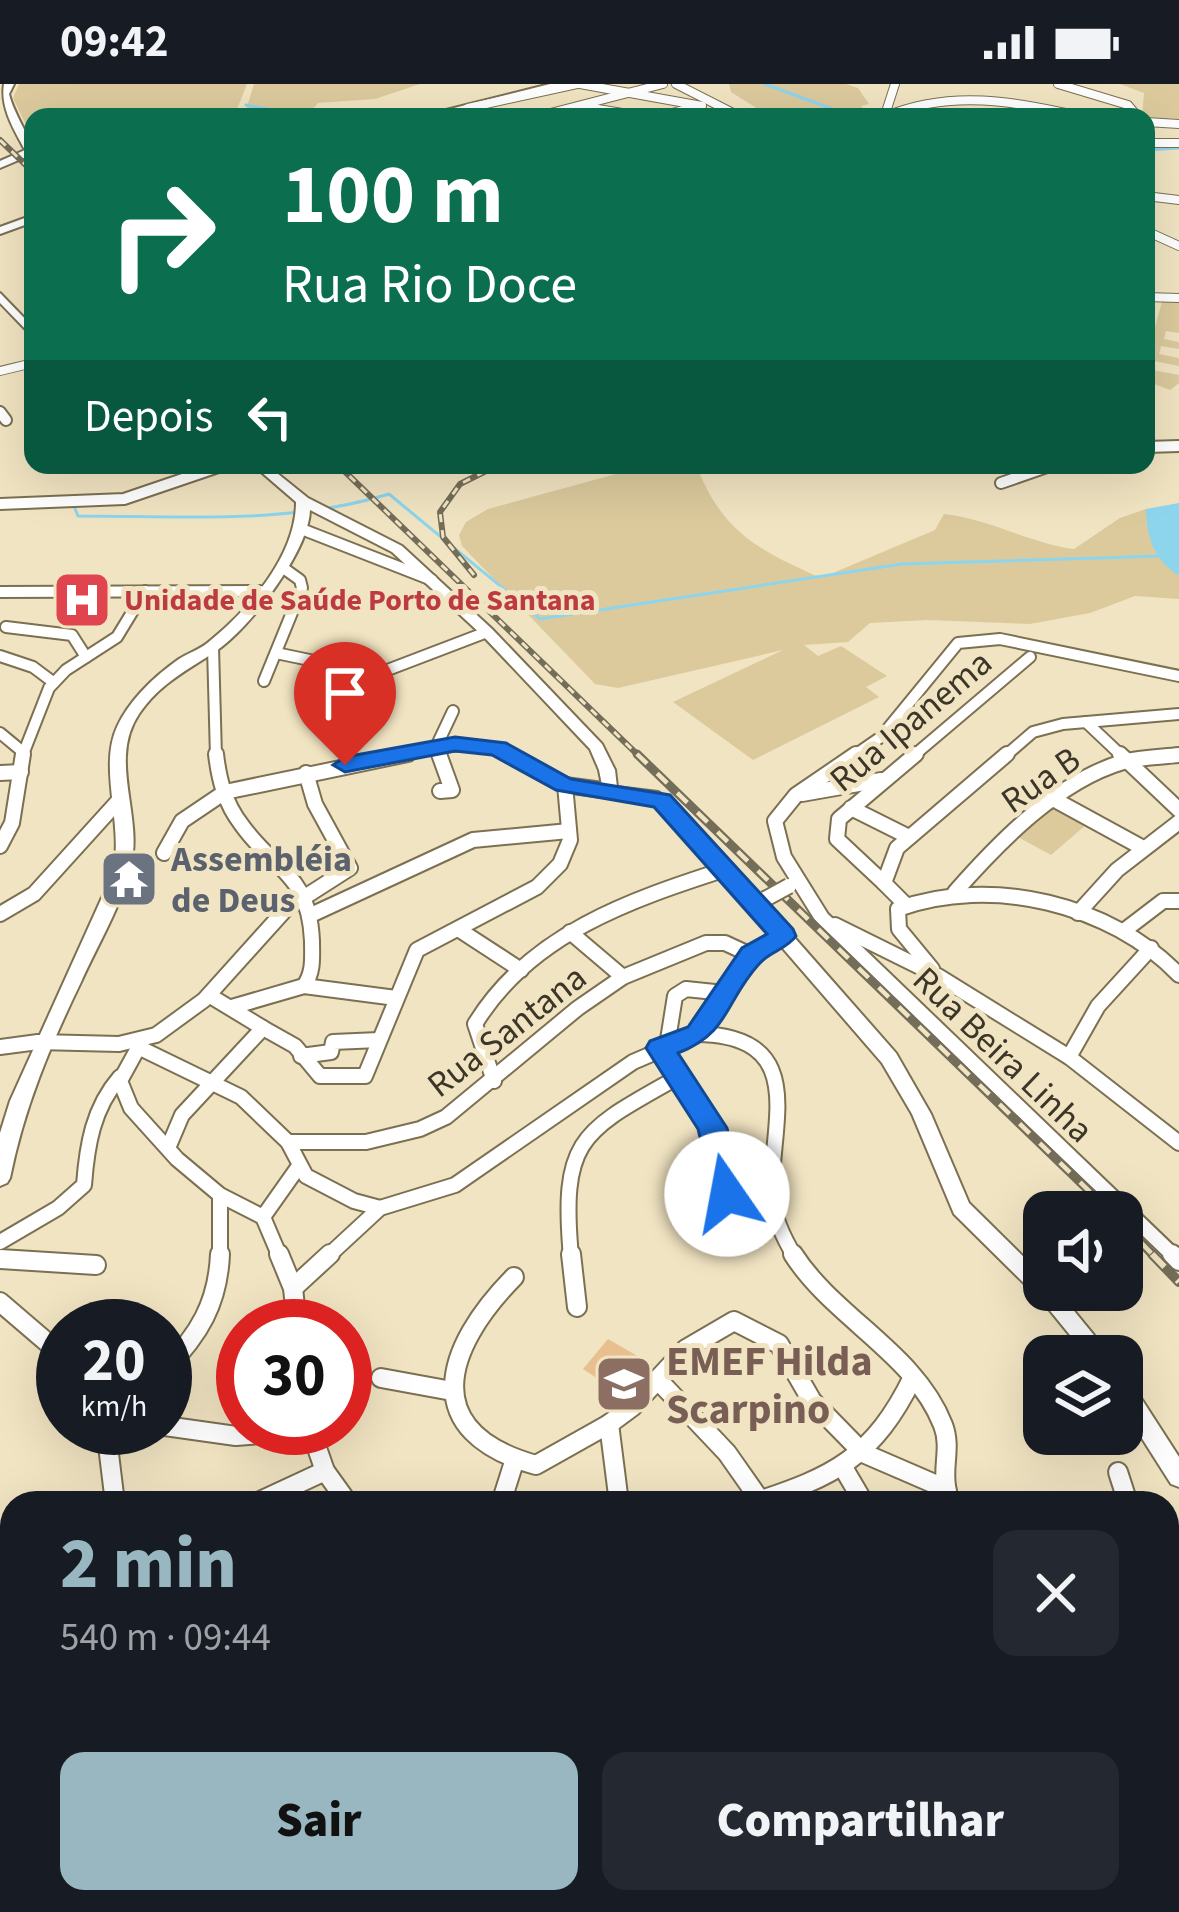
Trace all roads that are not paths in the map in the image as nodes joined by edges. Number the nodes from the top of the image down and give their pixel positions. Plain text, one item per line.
1 (9, 84) edge
2 (561, 84) edge
3 (578, 84) edge
4 (663, 84) edge
5 (676, 84) edge
6 (1058, 84) edge
7 (623, 93) junction
8 (713, 103) junction
9 (579, 105) junction
10 (702, 106) junction
11 (459, 108) edge
12 (468, 108) edge
13 (568, 108) edge
14 (596, 108) edge
15 (694, 108) edge
16 (723, 108) edge
17 (912, 108) edge
18 (1031, 108) edge
19 (1130, 108) edge
20 (24, 137) edge
21 (0, 296) edge
22 (24, 322) edge
23 (204, 474) edge
24 (270, 474) edge
25 (1026, 474) edge
26 (1000, 483) dead end
27 (303, 501) junction
28 (0, 504) edge
29 (304, 530) junction
30 (282, 567) junction
31 (432, 580) junction
32 (145, 591) junction
33 (260, 591) junction
34 (0, 592) edge
35 (6, 627) dead end
36 (487, 632) junction
37 (213, 647) junction
38 (276, 653) junction
39 (0, 656) edge
40 (1030, 657) dead end
41 (86, 658) junction
42 (1179, 676) edge
43 (263, 681) dead end
44 (53, 682) junction
45 (453, 711) dead end
46 (1179, 714) edge
47 (1086, 722) junction
48 (0, 733) edge
49 (436, 747) junction
50 (23, 752) junction
51 (1179, 755) edge
52 (1123, 762) junction
53 (21, 772) junction
54 (0, 773) edge
55 (306, 773) junction
56 (886, 779) junction
57 (565, 785) junction
58 (440, 791) dead end
59 (610, 791) junction
60 (225, 792) junction
61 (796, 795) junction
62 (121, 798) junction
63 (1057, 801) junction
64 (851, 808) junction
65 (1179, 810) edge
66 (1179, 822) edge
67 (569, 831) junction
68 (909, 837) junction
69 (0, 846) edge
70 (1143, 848) junction
71 (164, 853) dead end
72 (726, 869) junction
73 (884, 883) junction
74 (793, 884) junction
75 (307, 891) junction
76 (956, 892) junction
77 (760, 901) junction
78 (1179, 901) edge
79 (906, 905) junction
80 (1078, 913) junction
81 (0, 914) edge
82 (314, 914) junction
83 (822, 918) junction
84 (458, 929) junction
85 (1125, 930) junction
86 (570, 932) junction
87 (783, 936) junction
88 (1150, 948) junction
89 (751, 955) junction
90 (521, 970) junction
91 (1179, 975) edge
92 (938, 976) junction
93 (623, 977) junction
94 (304, 986) junction
95 (724, 993) junction
96 (212, 997) junction
97 (396, 998) junction
98 (232, 1007) junction
99 (263, 1028) junction
100 (698, 1034) junction
101 (379, 1040) junction
102 (2, 1042) edge
103 (140, 1043) junction
104 (44, 1045) junction
105 (664, 1047) junction
106 (298, 1051) junction
107 (1069, 1057) junction
108 (680, 1076) junction
109 (120, 1077) junction
110 (211, 1081) junction
111 (494, 1082) junction
112 (288, 1142) junction
113 (1179, 1143) edge
114 (168, 1148) junction
115 (299, 1166) junction
116 (0, 1178) edge
117 (220, 1196) junction
118 (380, 1208) junction
119 (262, 1217) junction
120 (734, 1232) dead end
121 (0, 1242) edge
122 (0, 1259) edge
123 (1179, 1261) edge
124 (95, 1265) dead end
125 (514, 1277) dead end
126 (293, 1288) junction
127 (294, 1299) edge
128 (0, 1302) edge
129 (578, 1307) dead end
130 (36, 1333) edge
131 (1083, 1335) edge
132 (192, 1344) edge
133 (914, 1377) junction
134 (381, 1378) dead end
135 (658, 1380) junction
136 (452, 1390) junction
137 (1143, 1421) edge
138 (609, 1424) junction
139 (863, 1453) junction
140 (109, 1455) edge
141 (319, 1455) edge
142 (514, 1462) junction
143 (844, 1469) junction
144 (325, 1471) junction
145 (1118, 1472) dead end
146 (1179, 1477) edge
147 (114, 1491) edge
148 (282, 1491) edge
149 (339, 1491) edge
150 (506, 1491) edge
151 (617, 1491) edge
152 (749, 1491) edge
153 (785, 1491) edge
154 (857, 1491) edge
155 (1124, 1491) edge

1 - 20 street
2 - 11 street
3 - 7 street
3 - 12 street
4 - 7 street
5 - 8 street
6 - 19 street
7 - 9 street
7 - 10 street
8 - 10 street
8 - 16 street
9 - 13 street
9 - 14 street
10 - 15 street
17 - 18 street
21 - 22 street
23 - 28 street
24 - 27 street
25 - 26 street
27 - 29 street
27 - 31 street
29 - 30 street
29 - 31 street
30 - 33 street
30 - 38 street
31 - 36 street
32 - 33 street
32 - 34 street
32 - 41 street
33 - 37 street
35 - 41 street
36 - 38 street
36 - 59 street
37 - 60 street
37 - 62 street
38 - 43 street
39 - 44 street
40 - 56 street, Rua Ipanema
41 - 44 street
42 - 61 street
44 - 50 street
45 - 49 street
46 - 47 street
47 - 52 street
47 - 68 street
48 - 50 street
49 - 55 street
49 - 57 street
49 - 58 street
50 - 53 street
51 - 52 street, Rua B
52 - 63 street, Rua B
52 - 65 street
53 - 54 street
53 - 69 street
55 - 60 street
55 - 75 street
56 - 61 street
56 - 64 street, Rua Ipanema
57 - 59 street
57 - 67 street
59 - 72 street
60 - 71 street
60 - 75 street
61 - 74 street, Rua Beira Linha
62 - 81 street
62 - 104 street
63 - 70 street
63 - 76 street, Rua B
64 - 68 street
64 - 73 street, Rua Ipanema
66 - 70 street
67 - 82 street
67 - 84 street
68 - 73 street
70 - 80 street
72 - 77 street
72 - 86 street
73 - 79 street
74 - 77 street, bridge
74 - 83 street, Rua Beira Linha
75 - 82 street
75 - 96 street
76 - 79 street
76 - 80 street
77 - 87 street
78 - 85 street
79 - 92 street
80 - 85 street
82 - 94 street
83 - 92 street
83 - 123 street, Rua Beira Linha
84 - 90 street
84 - 97 street
85 - 88 street
86 - 90 street
86 - 93 street
87 - 89 street
87 - 131 street
88 - 91 street
88 - 107 street
89 - 93 street, Rua Santana
89 - 95 street
90 - 111 street
92 - 107 street
93 - 111 street, Rua Santana
94 - 97 street
94 - 98 street
95 - 100 street
95 - 105 street
96 - 98 street
96 - 103 street
97 - 101 street
98 - 99 street
99 - 106 street
99 - 110 street
100 - 105 street
100 - 133 street
101 - 106 street
101 - 106 street
102 - 104 street
103 - 104 street
103 - 109 street
103 - 110 street
104 - 116 street
105 - 108 street
105 - 118 street
107 - 113 street
108 - 120 street
108 - 129 street
109 - 114 street
109 - 121 street
110 - 112 street
110 - 114 street
111 - 112 street, Rua Santana
112 - 115 street
114 - 117 street
115 - 118 street
115 - 119 street
117 - 119 street
117 - 132 street
118 - 126 street
119 - 126 street
122 - 124 street
125 - 136 street
126 - 127 street
128 - 130 street
133 - 139 street
133 - 139 street
134 - 136 street
135 - 138 street
135 - 139 street
135 - 152 street
136 - 142 street
137 - 146 street
138 - 142 street
138 - 151 street
139 - 143 street
140 - 147 street
141 - 144 street
142 - 150 street
143 - 153 street
143 - 154 street
144 - 148 street
144 - 149 street
145 - 155 street

